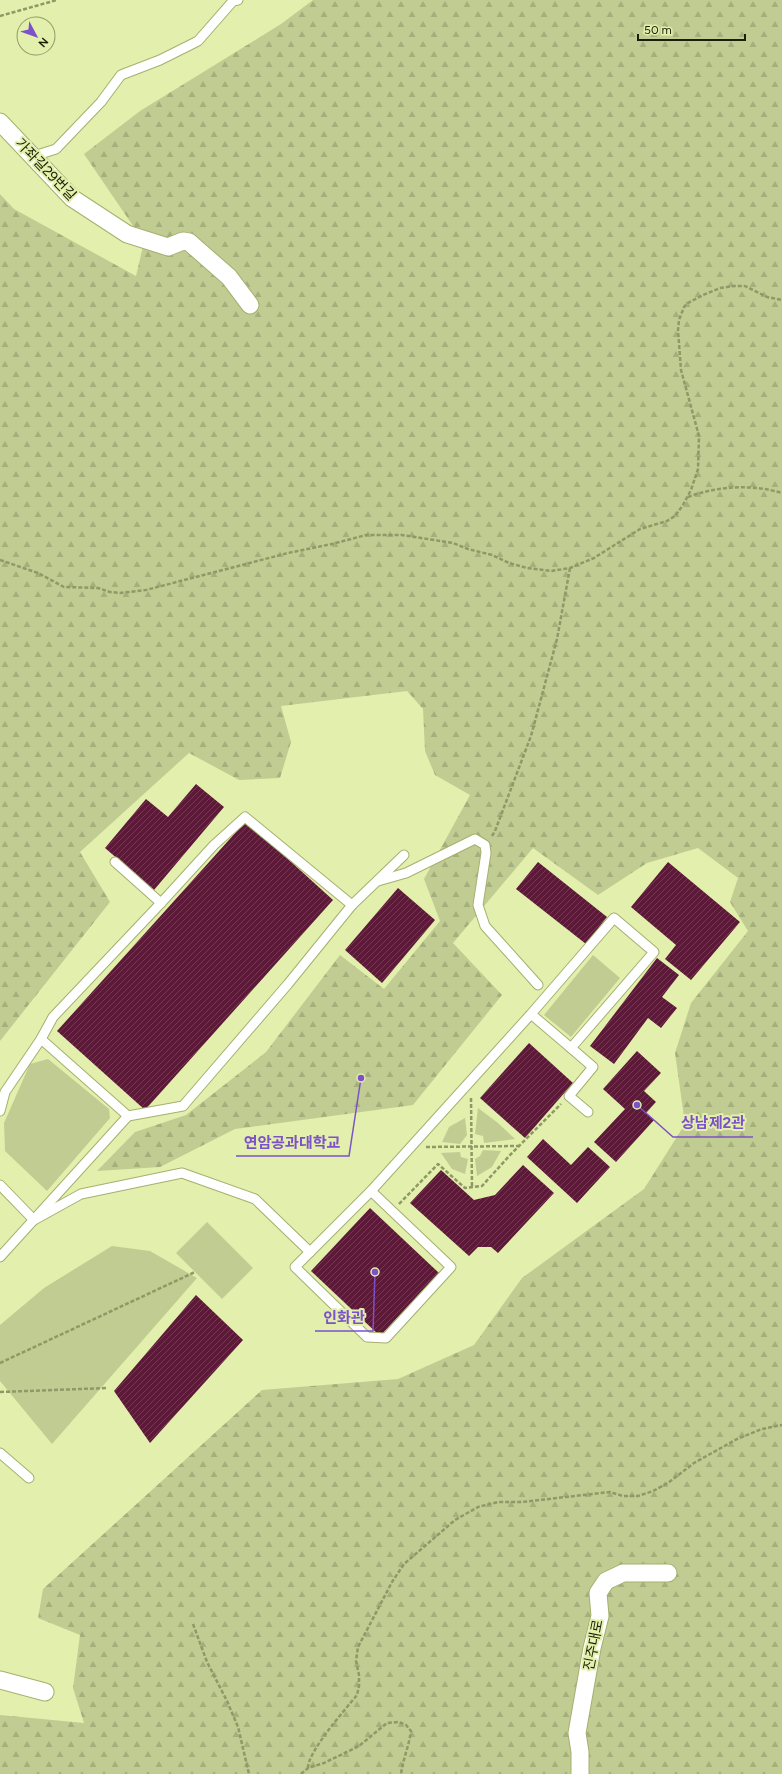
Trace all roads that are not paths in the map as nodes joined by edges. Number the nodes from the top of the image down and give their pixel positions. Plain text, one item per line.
1 (238, 0) edge
2 (0, 122) edge
3 (34, 156) junction
4 (250, 305) dead end
5 (404, 855) dead end
6 (115, 862) dead end
7 (376, 882) junction
8 (161, 903) junction
9 (352, 905) junction
10 (538, 985) dead end
11 (532, 1014) junction
12 (41, 1039) junction
13 (571, 1048) junction
14 (0, 1111) edge
15 (588, 1112) dead end
16 (128, 1116) junction
17 (0, 1185) edge
18 (371, 1191) junction
19 (34, 1220) junction
20 (310, 1252) junction
21 (0, 1258) edge
22 (0, 1452) edge
23 (29, 1478) dead end
24 (668, 1573) dead end
25 (0, 1680) edge
26 (45, 1692) dead end
27 (580, 1774) edge

1 - 3 lane
2 - 3 street, 가좌길29번길
3 - 4 street, 가좌길29번길
5 - 7 lane
6 - 8 lane
7 - 9 lane
7 - 10 lane
8 - 9 lane
8 - 12 lane
9 - 16 lane
11 - 13 lane
11 - 13 lane
11 - 18 lane
12 - 14 lane
12 - 16 lane
13 - 15 lane
16 - 19 lane
17 - 19 lane
18 - 20 lane
18 - 20 lane
19 - 20 lane
19 - 21 lane
22 - 23 lane
24 - 27 street, 진주대로
25 - 26 street

